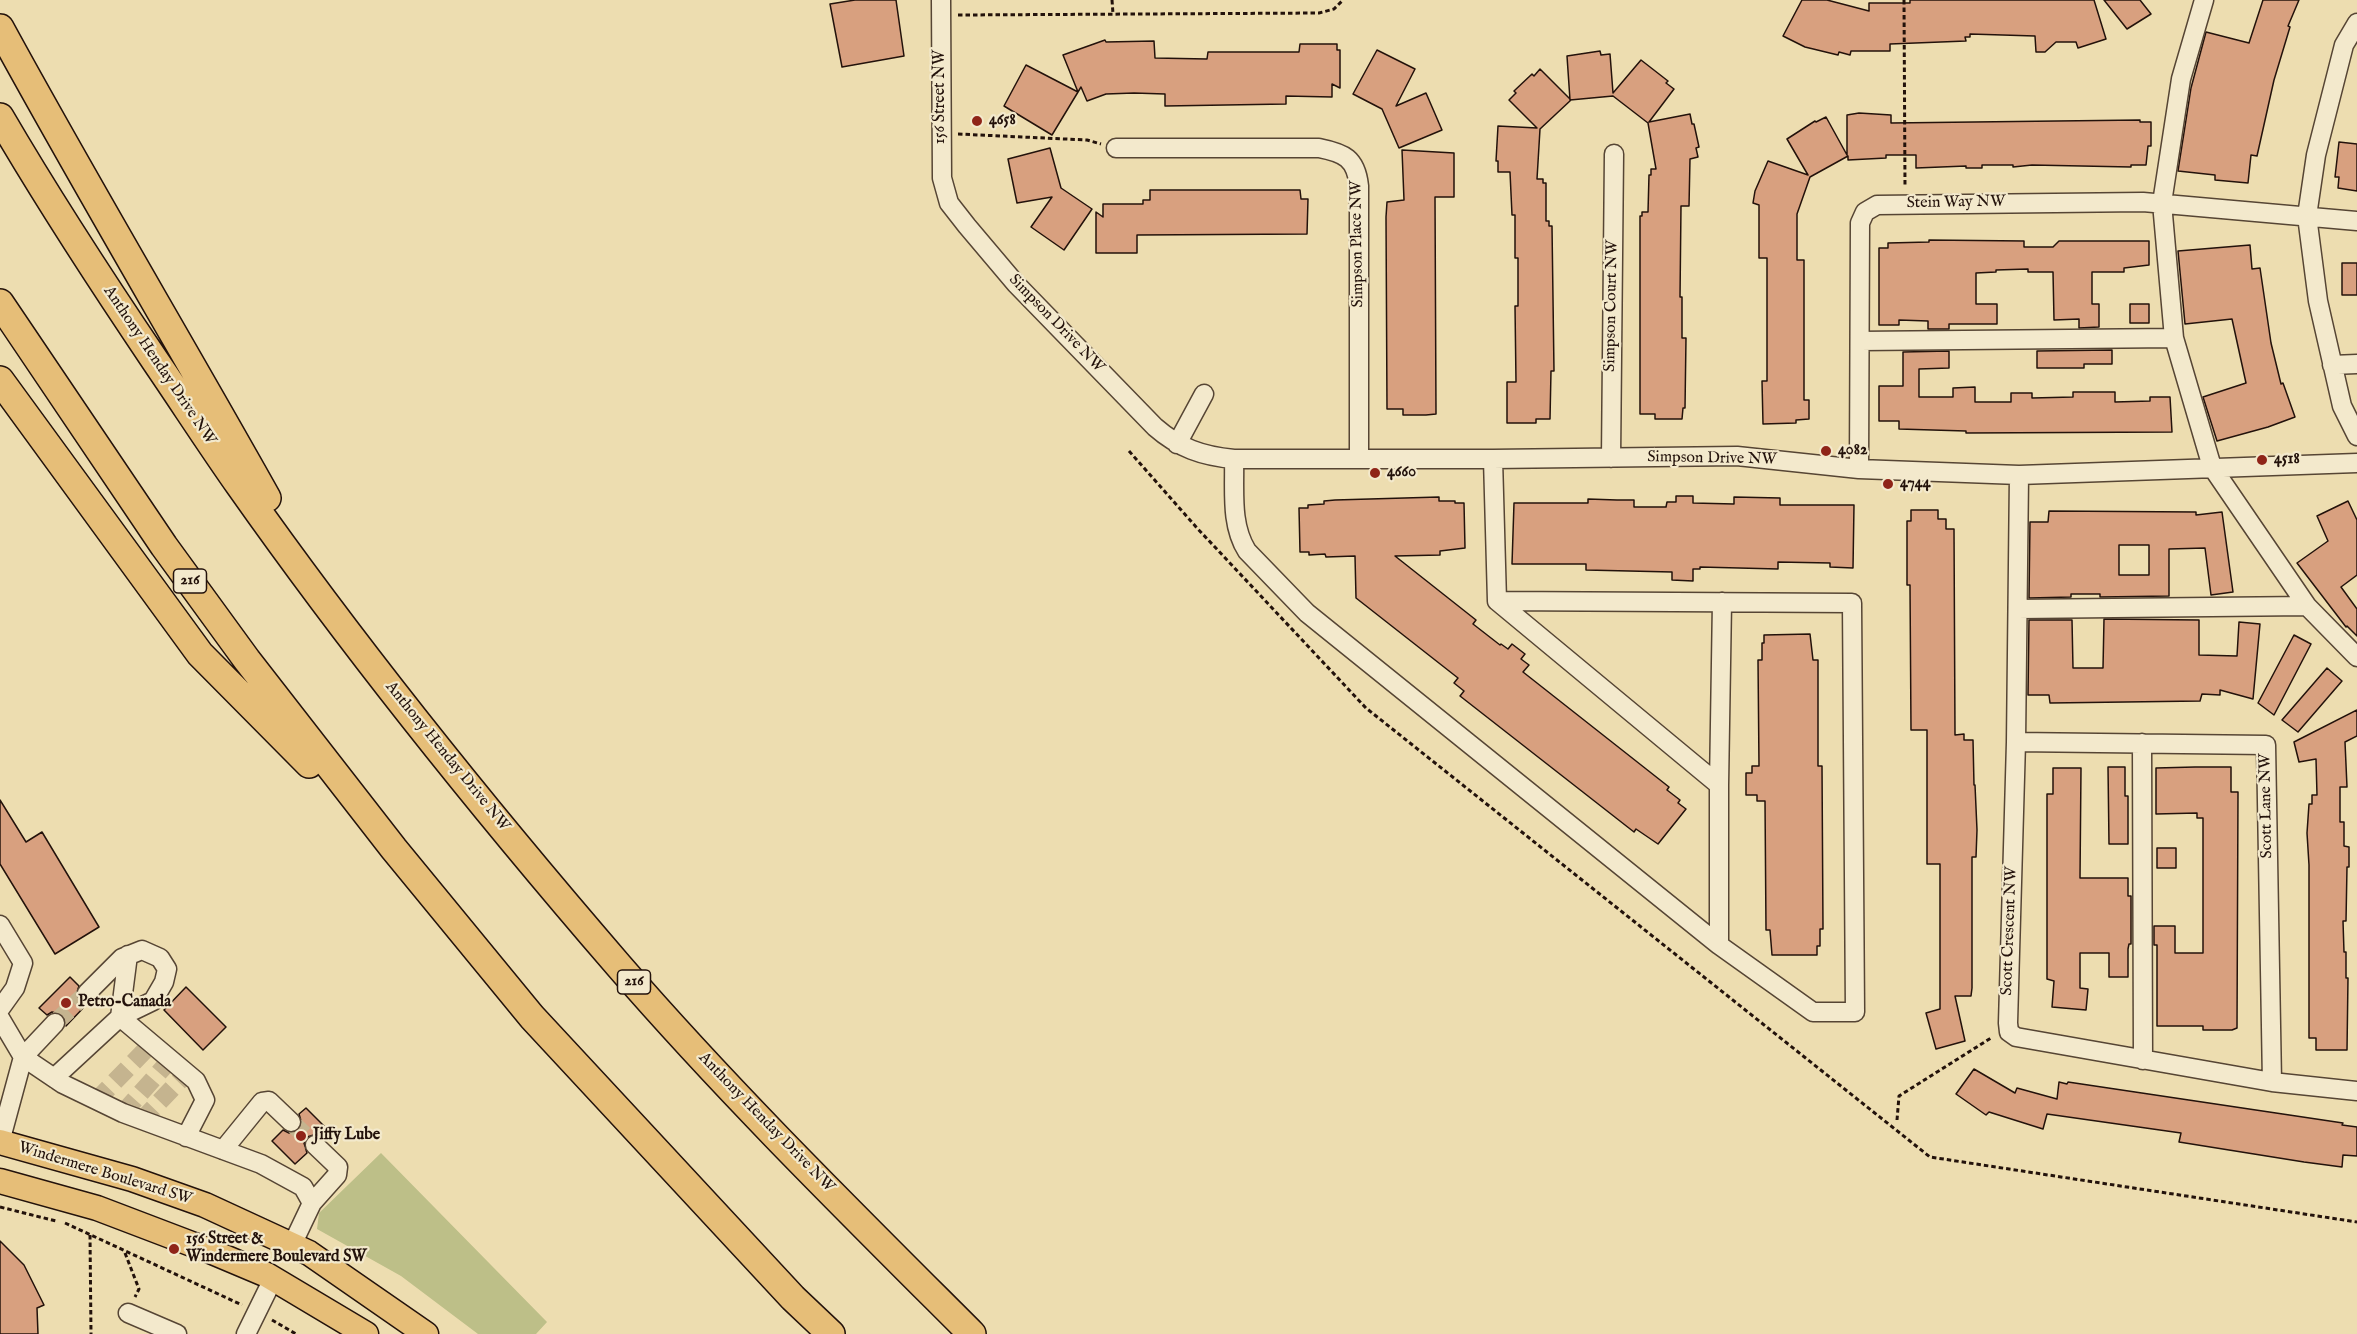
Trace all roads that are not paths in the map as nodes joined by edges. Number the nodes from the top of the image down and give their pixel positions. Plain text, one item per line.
1 (2204, 0) edge
2 (941, 8) edge
3 (2357, 23) edge
4 (0, 28) edge
5 (0, 117) edge
6 (1116, 148) road end
7 (1614, 154) dead end
8 (945, 194) joint
9 (2162, 203) junction
10 (2307, 216) junction
11 (2357, 221) edge
12 (0, 303) edge
13 (2174, 338) junction
14 (1860, 341) junction
15 (2357, 364) edge
16 (2332, 365) junction
17 (0, 380) edge
18 (1204, 394) dead end
19 (2357, 436) edge
20 (1177, 444) junction
21 (1611, 458) junction
22 (1234, 459) junction
23 (1359, 459) junction
24 (1493, 459) junction
25 (2357, 463) edge
26 (2212, 467) junction
27 (1859, 469) junction
28 (2019, 476) junction
29 (1497, 601) junction
30 (1722, 602) junction
31 (326, 604) junction
32 (2307, 606) junction
33 (2018, 609) junction
34 (2357, 657) edge
35 (2016, 742) junction
36 (2142, 743) junction
37 (1719, 784) junction
38 (394, 849) junction
39 (0, 925) edge
40 (1719, 945) junction
41 (128, 956) junction
42 (87, 993) tunnel mouth
43 (0, 1009) edge
44 (120, 1017) junction
45 (0, 1018) edge
46 (55, 1023) tunnel mouth
47 (23, 1057) junction
48 (2143, 1060) junction
49 (54, 1078) junction
50 (2272, 1082) junction
51 (2357, 1091) edge
52 (291, 1122) tunnel mouth
53 (186, 1137) junction
54 (0, 1142) edge
55 (315, 1145) tunnel mouth
56 (224, 1150) junction
57 (0, 1181) edge
58 (312, 1203) junction
59 (292, 1245) junction
60 (273, 1279) junction
61 (128, 1313) dead end
62 (177, 1334) edge
63 (246, 1334) edge
64 (366, 1334) edge
65 (426, 1334) edge
66 (831, 1334) edge
67 (972, 1334) edge

1 - 9 street
2 - 8 street, 156 Street NW
3 - 10 street
4 - 31 highway
5 - 31 highway, Anthony Henday Drive NW / 216
6 - 23 street, Simpson Place NW
7 - 21 street, Simpson Court NW
8 - 20 street, Simpson Drive NW
9 - 10 street, Stein Way NW
9 - 13 street
9 - 14 street, Stein Way NW
10 - 11 street, Stein Way NW
10 - 16 street
12 - 38 highway, 216
13 - 14 street
13 - 26 street
14 - 27 street, Stein Way NW
15 - 16 street
16 - 19 street
17 - 38 highway
18 - 20 street
20 - 22 street, Simpson Drive NW
21 - 24 street, Simpson Drive NW
21 - 27 street, Simpson Drive NW
22 - 23 street, Simpson Drive NW
22 - 40 street
23 - 24 street, Simpson Drive NW
24 - 29 street
25 - 26 street, Simpson Drive NW
26 - 28 street, Simpson Drive NW
26 - 32 street
27 - 28 street, Simpson Drive NW
28 - 33 street, Scott Crescent NW
29 - 30 street
29 - 37 street
30 - 37 street
30 - 40 street
31 - 67 highway, Anthony Henday Drive NW / 216
32 - 33 street
32 - 34 street
33 - 35 street, Scott Crescent NW
35 - 36 street, Scott Lane NW
35 - 48 street, Scott Crescent NW
36 - 48 street
36 - 50 street, Scott Lane NW
37 - 40 street
38 - 66 highway, 216
39 - 43 street
41 - 42 street
41 - 44 street
41 - 44 street
44 - 49 street
44 - 53 street
45 - 47 street
46 - 47 street
47 - 49 street
47 - 54 street
48 - 50 street
49 - 53 street
50 - 51 street
52 - 56 street
53 - 56 street
54 - 59 main road, Windermere Boulevard SW
55 - 58 street
56 - 58 street
57 - 60 main road
58 - 59 street
59 - 65 main road, Windermere Boulevard SW
60 - 63 street
60 - 64 main road
61 - 62 street

